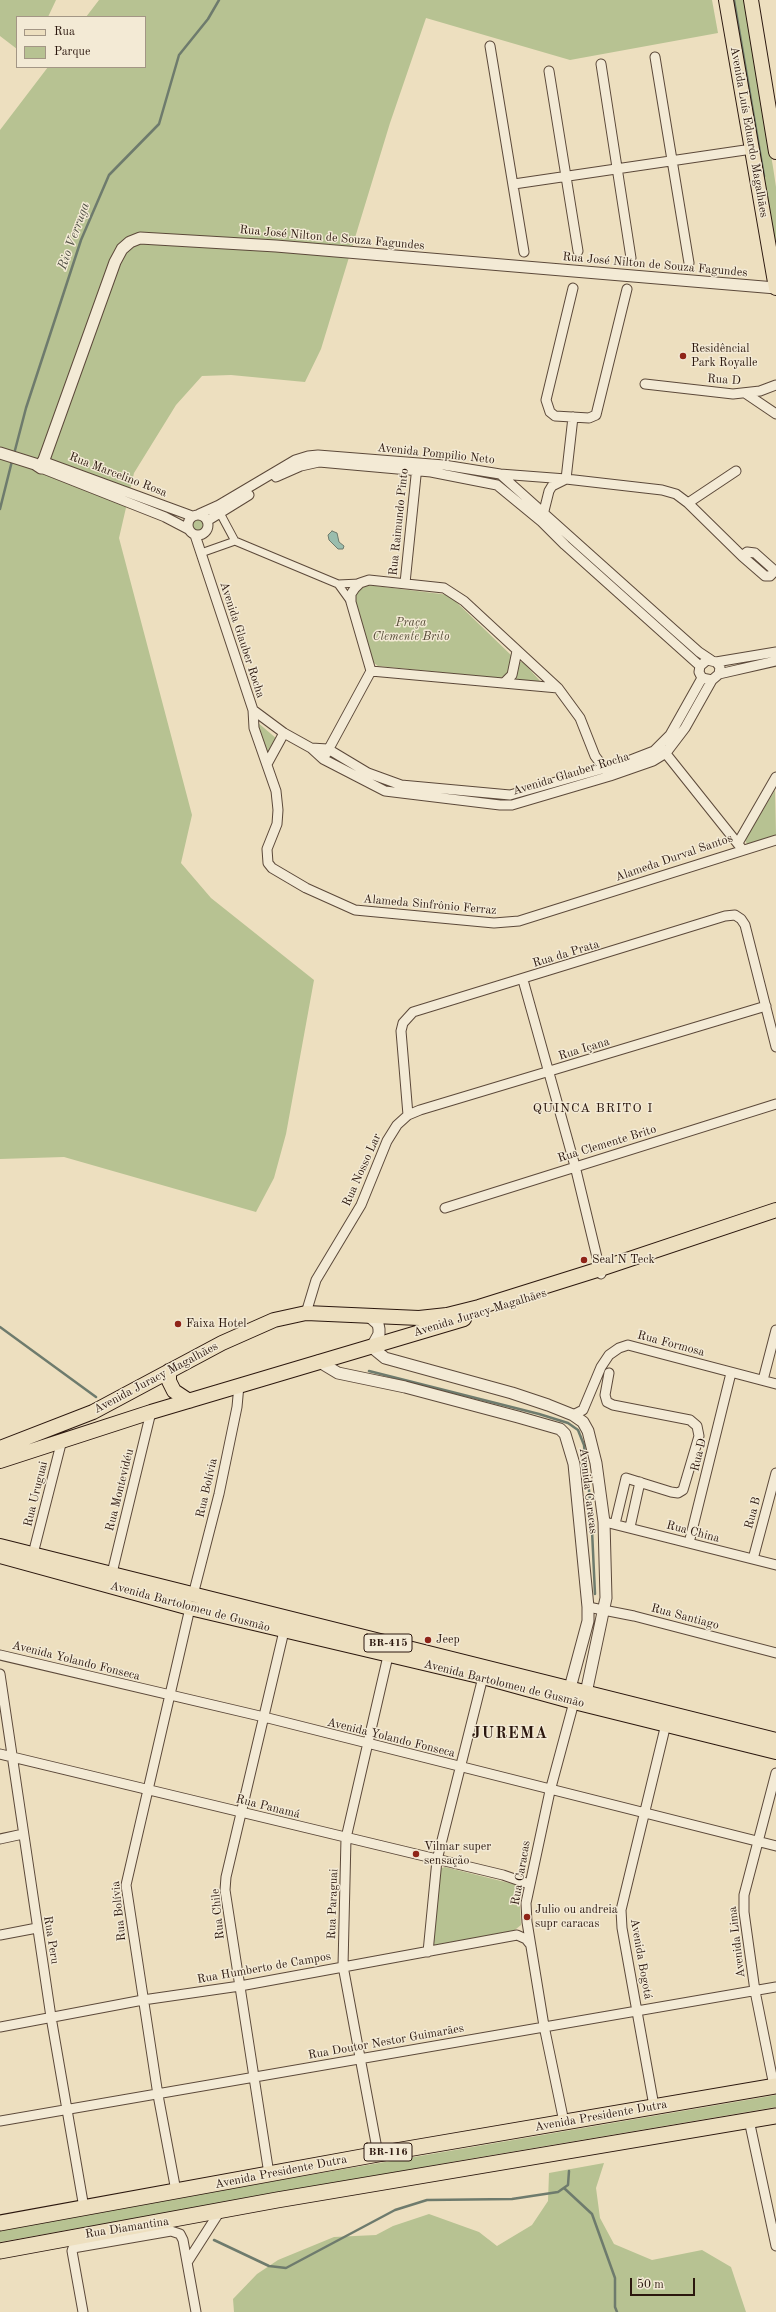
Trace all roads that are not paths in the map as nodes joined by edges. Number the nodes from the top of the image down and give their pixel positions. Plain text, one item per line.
1 (726, 0) edge
2 (751, 0) edge
3 (490, 46) dead end
4 (655, 57) dead end
5 (601, 64) dead end
6 (549, 71) dead end
7 (752, 149) junction
8 (776, 152) edge
9 (671, 159) junction
10 (617, 167) junction
11 (566, 175) junction
12 (514, 184) junction
13 (578, 251) dead end
14 (524, 252) dead end
15 (631, 258) dead end
16 (689, 263) dead end
17 (573, 288) dead end
18 (776, 288) edge
19 (627, 289) dead end
20 (645, 384) dead end
21 (776, 385) edge
22 (745, 393) junction
23 (776, 414) edge
24 (573, 417) junction
25 (2, 454) edge
26 (36, 464) junction
27 (417, 467) junction
28 (736, 471) dead end
29 (500, 474) junction
30 (566, 479) junction
31 (688, 502) junction
32 (543, 510) junction
33 (220, 513) junction
34 (195, 515) junction
35 (207, 521) junction
36 (542, 522) junction
37 (191, 532) junction
38 (235, 541) junction
39 (201, 553) junction
40 (742, 556) dead end
41 (360, 583) junction
42 (405, 583) junction
43 (338, 584) junction
44 (351, 602) junction
45 (518, 651) junction
46 (776, 652) edge
47 (714, 661) junction
48 (776, 661) edge
49 (700, 666) junction
50 (371, 671) junction
51 (720, 674) junction
52 (702, 678) junction
53 (712, 680) junction
54 (504, 683) junction
55 (558, 688) junction
56 (253, 710) junction
57 (284, 733) junction
58 (659, 746) junction
59 (311, 748) junction
60 (328, 750) junction
61 (666, 753) junction
62 (323, 759) junction
63 (267, 764) junction
64 (607, 772) junction
65 (776, 777) edge
66 (776, 840) edge
67 (740, 846) junction
68 (536, 916) joint
69 (523, 980) junction
70 (766, 1006) junction
71 (776, 1047) edge
72 (549, 1072) junction
73 (776, 1104) edge
74 (408, 1115) junction
75 (575, 1166) junction
76 (445, 1208) dead end
77 (776, 1210) edge
78 (776, 1220) edge
79 (601, 1272) junction
80 (306, 1313) junction
81 (370, 1317) junction
82 (776, 1330) edge
83 (373, 1345) junction
84 (318, 1361) junction
85 (169, 1371) junction
86 (609, 1373) dead end
87 (731, 1373) junction
88 (763, 1380) junction
89 (776, 1384) edge
90 (239, 1385) junction
91 (188, 1401) junction
92 (151, 1412) junction
93 (573, 1415) junction
94 (62, 1440) junction
95 (0, 1448) edge
96 (0, 1461) edge
97 (776, 1473) edge
98 (640, 1482) junction
99 (609, 1523) junction
100 (630, 1527) junction
101 (689, 1543) junction
102 (0, 1546) edge
103 (34, 1554) junction
104 (0, 1556) edge
105 (753, 1560) junction
106 (776, 1565) edge
107 (112, 1574) junction
108 (192, 1601) junction
109 (588, 1607) junction
110 (605, 1611) junction
111 (284, 1631) junction
112 (776, 1653) edge
113 (0, 1655) edge
114 (388, 1656) junction
115 (0, 1674) edge
116 (483, 1677) junction
117 (570, 1688) junction
118 (586, 1693) junction
119 (168, 1696) junction
120 (574, 1702) junction
121 (264, 1717) junction
122 (666, 1724) junction
123 (776, 1740) edge
124 (367, 1744) junction
125 (776, 1752) edge
126 (0, 1754) edge
127 (12, 1756) junction
128 (461, 1768) junction
129 (776, 1773) edge
130 (147, 1788) junction
131 (550, 1791) junction
132 (643, 1812) junction
133 (242, 1813) junction
134 (23, 1834) junction
135 (346, 1838) junction
136 (0, 1839) edge
137 (759, 1842) junction
138 (776, 1846) edge
139 (437, 1860) junction
140 (529, 1884) junction
141 (527, 1922) junction
142 (37, 1928) junction
143 (0, 1935) edge
144 (516, 1935) junction
145 (530, 1944) junction
146 (428, 1952) junction
147 (343, 1966) junction
148 (240, 1986) junction
149 (776, 1987) edge
150 (755, 1991) junction
151 (143, 2000) junction
152 (638, 2011) junction
153 (51, 2017) junction
154 (544, 2026) junction
155 (0, 2027) edge
156 (360, 2059) junction
157 (255, 2078) junction
158 (775, 2086) edge
159 (158, 2095) junction
160 (654, 2106) junction
161 (68, 2111) junction
162 (776, 2116) edge
163 (749, 2120) junction
164 (0, 2121) edge
165 (564, 2122) junction
166 (378, 2154) junction
167 (268, 2174) junction
168 (176, 2191) junction
169 (84, 2208) junction
170 (220, 2211) junction
171 (0, 2223) edge
172 (776, 2246) edge
173 (0, 2250) edge
174 (188, 2261) junction
175 (83, 2312) edge
176 (196, 2312) edge

1 - 7 main road, Avenida Luís Eduardo Magalhães
2 - 8 main road, Avenida Luís Eduardo Magalhães
3 - 12 street
4 - 9 street
5 - 10 street
6 - 11 street
7 - 9 street
7 - 18 main road, Avenida Luís Eduardo Magalhães
9 - 10 street
9 - 16 street
10 - 11 street
10 - 15 street
11 - 12 street
11 - 13 street
12 - 14 street
17 - 24 street
18 - 26 street, Rua José Nilton de Souza Fagundes
19 - 24 street
20 - 22 street, Rua D
21 - 22 street, Rua D
22 - 23 street
24 - 30 street
25 - 26 street, Rua Marcelino Rosa
26 - 34 street, Rua Marcelino Rosa
26 - 37 street, Rua Marcelino Rosa
27 - 29 street, Avenida Pompilio Neto
27 - 33 street, Avenida Pompilio Neto
27 - 34 street, Avenida Pompilio Neto
27 - 36 street, Avenida Pompilio Neto
27 - 42 street, Rua Raimundo Pinto
28 - 31 street
29 - 30 street
29 - 32 street, Avenida Pompilio Neto
30 - 31 street
30 - 32 street
31 - 40 street
32 - 36 street
32 - 47 street, Avenida Pompilio Neto
33 - 35 street, Avenida Pompilio Neto
33 - 38 street
34 - 35 street
34 - 37 street
35 - 37 street
36 - 49 street, Avenida Pompilio Neto
37 - 39 street, Avenida Glauber Rocha
38 - 39 street
38 - 43 street
39 - 56 street, Avenida Glauber Rocha
41 - 42 street
41 - 43 street
41 - 44 street
42 - 45 street
43 - 44 street
44 - 50 street
45 - 54 street
45 - 55 street
46 - 47 street
47 - 49 street
47 - 51 street
48 - 51 street
49 - 52 street
50 - 54 street
50 - 60 street
51 - 53 street
52 - 53 street
52 - 58 street, Avenida Glauber Rocha
53 - 61 street, Avenida Glauber Rocha
54 - 55 street
55 - 64 street
56 - 57 street, Avenida Glauber Rocha
56 - 63 street
57 - 59 street, Avenida Glauber Rocha
57 - 63 street
58 - 61 street, Alameda Durval Santos
58 - 64 street, Avenida Glauber Rocha
59 - 60 street, Avenida Glauber Rocha
59 - 62 street, Avenida Glauber Rocha
60 - 62 street
60 - 64 street, Avenida Glauber Rocha
61 - 64 street, Avenida Glauber Rocha
61 - 67 street, Alameda Durval Santos
62 - 64 street, Avenida Glauber Rocha
63 - 68 street, Alameda Sinfrônio Ferraz
65 - 67 street
66 - 67 street
67 - 68 street, Alameda Durval Santos
69 - 70 street, Rua da Prata
69 - 72 street
69 - 74 street, Rua da Prata
70 - 71 street
70 - 72 street, Rua Içana
72 - 74 street, Rua Içana
72 - 75 street
73 - 75 street, Rua Clemente Brito
74 - 80 street, Rua Nosso Lar
75 - 76 street, Rua Clemente Brito
75 - 79 street
77 - 79 main road, Avenida Juracy Magalhães
78 - 79 main road, Avenida Juracy Magalhães
79 - 81 main road, Avenida Juracy Magalhães
79 - 83 main road, Avenida Juracy Magalhães
80 - 81 main road, Avenida Juracy Magalhães
80 - 85 main road, Avenida Juracy Magalhães
81 - 83 street
82 - 88 street
83 - 84 main road, Avenida Juracy Magalhães
83 - 93 street, Avenida Caracas
84 - 90 main road, Avenida Juracy Magalhães
84 - 109 street, Avenida Caracas
85 - 91 main road
85 - 95 main road, Avenida Juracy Magalhães
86 - 98 street
87 - 88 street, Rua Formosa
87 - 93 street, Rua Formosa
87 - 101 street, Rua D
88 - 89 street, Rua Formosa
90 - 91 main road, Avenida Juracy Magalhães
90 - 108 street, Rua Bolívia
91 - 92 main road, Avenida Juracy Magalhães
92 - 94 main road, Avenida Juracy Magalhães
92 - 107 street, Rua Montevidéu
93 - 99 street, Avenida Caracas
94 - 96 main road, Avenida Juracy Magalhães
94 - 103 street, Rua Uruguai
97 - 105 street, Rua B
98 - 99 street
98 - 100 street
99 - 100 street, Rua China
99 - 110 street, Avenida Caracas
100 - 101 street, Rua China
101 - 105 street, Rua China
102 - 103 main road, Avenida Bartolomeu de Gusmão / BR-415
103 - 107 main road, Avenida Bartolomeu de Gusmão / BR-415
104 - 108 main road, Avenida Bartolomeu de Gusmão
105 - 106 street, Rua China
107 - 108 main road, Avenida Bartolomeu de Gusmão / BR-415
108 - 111 main road, Avenida Bartolomeu de Gusmão
108 - 117 main road, Avenida Bartolomeu de Gusmão / BR-415
108 - 119 street, Rua Bolívia
109 - 110 street, Rua Santiago
109 - 117 street, Avenida Caracas
110 - 112 street, Rua Santiago
110 - 118 street, Avenida Caracas
111 - 114 main road, Avenida Bartolomeu de Gusmão
111 - 121 street, Rua Chile
113 - 119 street, Avenida Yolando Fonseca
114 - 116 main road, Avenida Bartolomeu de Gusmão
114 - 124 street, Rua Paraguai
115 - 127 street, Rua Peru
116 - 120 main road, Avenida Bartolomeu de Gusmão
116 - 128 street
117 - 118 main road, Avenida Bartolomeu de Gusmão / BR-415
118 - 123 main road, Avenida Bartolomeu de Gusmão / BR-415
119 - 121 street, Avenida Yolando Fonseca
119 - 130 street, Rua Bolívia
120 - 122 main road, Avenida Bartolomeu de Gusmão
120 - 131 street, Rua Caracas
121 - 124 street, Avenida Yolando Fonseca
121 - 133 street, Rua Chile
122 - 125 main road, Avenida Bartolomeu de Gusmão
122 - 132 street, Avenida Bogotá
124 - 128 street, Avenida Yolando Fonseca
124 - 135 street, Rua Paraguai
126 - 127 street, Rua Panamá
127 - 130 street, Rua Panamá
127 - 134 street, Rua Peru
128 - 131 street, Avenida Yolando Fonseca
128 - 139 street
129 - 137 street, Avenida Lima
130 - 133 street, Rua Panamá
130 - 151 street, Rua Bolívia
131 - 132 street, Avenida Yolando Fonseca
131 - 140 street, Rua Caracas
132 - 137 street, Avenida Yolando Fonseca
132 - 152 street, Avenida Bogotá
133 - 135 street, Rua Panamá
133 - 148 street, Rua Chile
134 - 136 street
134 - 142 street, Rua Peru
135 - 139 street, Rua Panamá
135 - 147 street, Rua Paraguai
137 - 138 street, Avenida Yolando Fonseca
137 - 150 street, Avenida Lima
139 - 140 street, Rua Panamá
139 - 146 street
140 - 141 street, Rua Caracas
141 - 144 street
141 - 145 street, Rua Caracas
142 - 143 street
142 - 153 street, Rua Peru
144 - 145 street
144 - 146 street, Rua Humberto de Campos
145 - 154 street, Rua Caracas
146 - 147 street, Rua Humberto de Campos
147 - 148 street, Rua Humberto de Campos
147 - 156 street, Rua Paraguai
148 - 151 street, Rua Humberto de Campos
148 - 157 street, Rua Chile
149 - 150 street, Rua Doutor Nestor Guimarães
150 - 152 street, Rua Doutor Nestor Guimarães
150 - 158 street, Avenida Lima
151 - 153 street, Rua Humberto de Campos
151 - 159 street, Rua Bolívia
152 - 154 street, Rua Doutor Nestor Guimarães
152 - 160 street, Avenida Bogotá
153 - 155 street, Rua Humberto de Campos
153 - 161 street, Rua Peru
154 - 156 street, Rua Doutor Nestor Guimarães
154 - 165 street, Rua Caracas
156 - 157 street, Rua Doutor Nestor Guimarães
156 - 166 street, Rua Paraguai
157 - 159 street, Rua Doutor Nestor Guimarães
157 - 167 street, Rua Chile
158 - 160 highway, Avenida Presidente Dutra / BR-116
159 - 161 street, Rua Doutor Nestor Guimarães
159 - 168 street, Rua Bolívia
160 - 165 highway, Avenida Presidente Dutra / BR-116
161 - 164 street, Rua Doutor Nestor Guimarães
161 - 169 street, Rua Peru
162 - 163 highway, BR-116
163 - 170 highway, BR-116
163 - 172 street
165 - 166 highway, Avenida Presidente Dutra / BR-116
166 - 167 highway, Avenida Presidente Dutra / BR-116
167 - 168 highway, Avenida Presidente Dutra / BR-116
168 - 169 highway, Avenida Presidente Dutra / BR-116
169 - 171 highway, Avenida Presidente Dutra / BR-116
170 - 173 highway, BR-116
170 - 174 street
174 - 175 street, Rua Diamantina
174 - 176 street, Rua Diamantina

